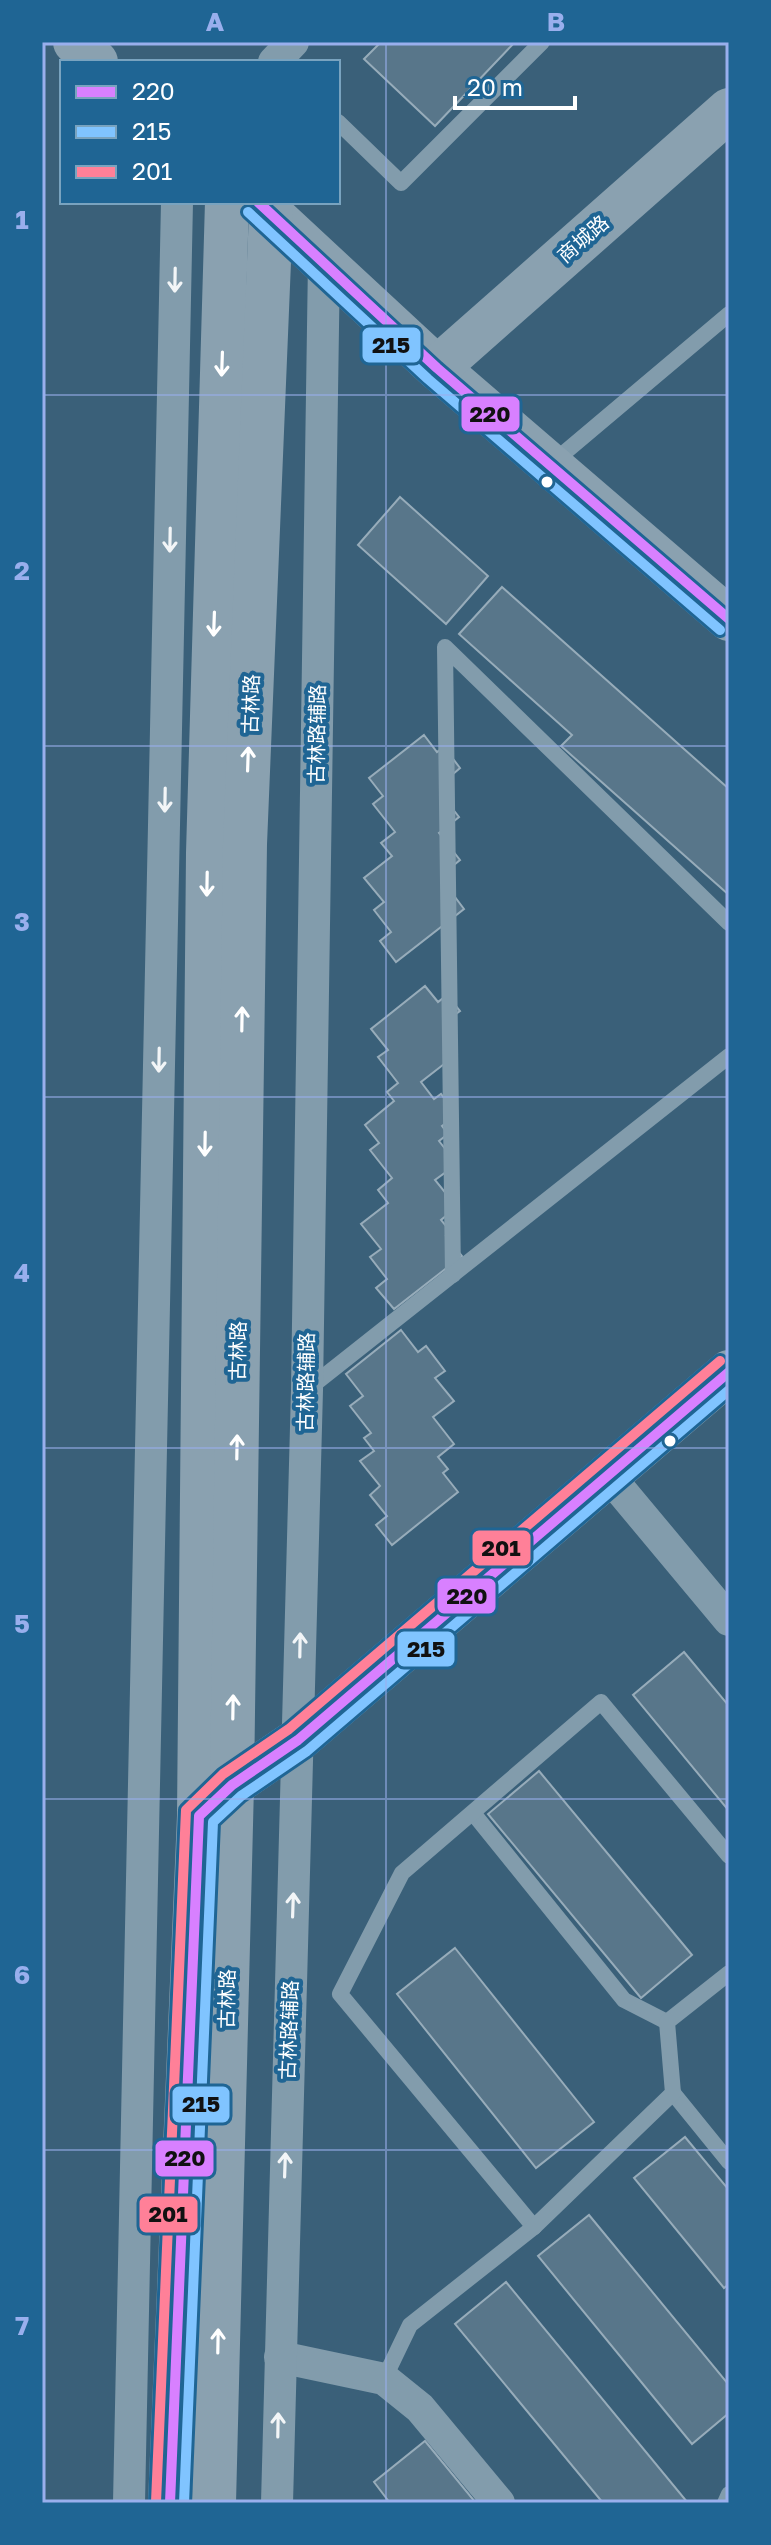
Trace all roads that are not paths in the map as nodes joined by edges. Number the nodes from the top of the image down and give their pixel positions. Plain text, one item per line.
1 (75, 42) edge
2 (293, 42) edge
3 (542, 42) edge
4 (94, 60) edge
5 (276, 60) edge
6 (729, 110) edge
7 (340, 124) edge
8 (177, 204) edge
9 (227, 204) edge
10 (265, 206) edge
11 (324, 261) junction
12 (729, 314) edge
13 (437, 368) junction
14 (550, 465) junction
15 (729, 619) edge
16 (729, 923) edge
17 (729, 1056) edge
18 (453, 1275) junction
19 (729, 1372) edge
20 (307, 1390) junction
21 (608, 1475) junction
22 (729, 1620) edge
23 (298, 1740) junction
24 (232, 1785) junction
25 (473, 1813) junction
26 (199, 1816) junction
27 (729, 1856) edge
28 (729, 1973) edge
29 (667, 2022) junction
30 (673, 2093) junction
31 (729, 2162) edge
32 (534, 2227) junction
33 (280, 2357) junction
34 (384, 2379) junction
35 (729, 2494) edge
36 (129, 2503) edge
37 (170, 2503) edge
38 (214, 2503) edge
39 (277, 2503) edge
40 (499, 2503) edge
41 (725, 2503) edge

1 - 4 main road
2 - 5 street
3 - 7 lane
6 - 13 main road, 商城路
8 -> 36 street
9 -> 26 main road, 古林路
10 - 11 main road
24 -> 10 main road, 古林路
11 - 13 main road
11 - 20 street, 古林路辅路
12 - 14 lane
13 - 14 main road
14 - 15 main road
16 - 18 lane
17 - 18 lane
18 - 20 lane
19 - 21 main road
23 -> 20 street, 古林路辅路
21 - 22 street
21 - 23 main road
23 - 24 main road
33 -> 23 street, 古林路辅路
24 - 26 main road
38 -> 24 main road, 古林路
25 - 27 lane
25 - 29 lane
25 - 32 lane
26 - 37 main road, 古林路
28 - 29 lane
29 - 30 lane
30 - 31 lane
30 - 32 lane
32 - 34 lane
33 - 34 street
39 -> 33 street, 古林路辅路
34 - 40 street
35 - 41 lane

